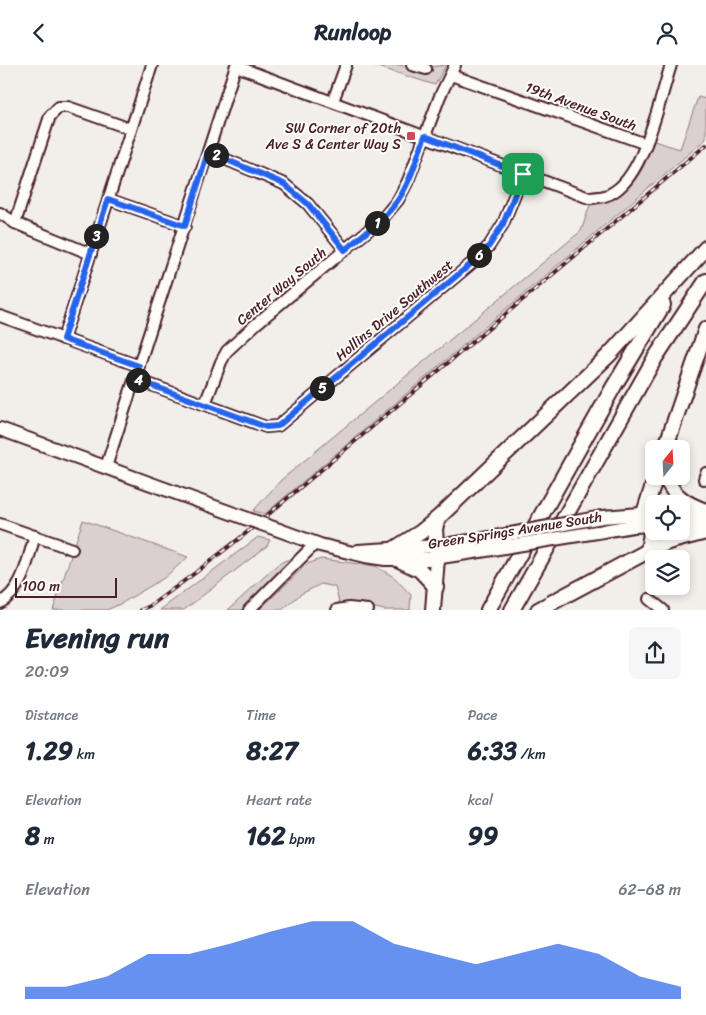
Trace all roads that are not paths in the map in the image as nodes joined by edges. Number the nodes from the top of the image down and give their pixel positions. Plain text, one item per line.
1 (152, 65) edge
2 (236, 65) edge
3 (346, 65) edge
4 (412, 65) edge
5 (671, 65) edge
6 (426, 69) dead end
7 (453, 70) edge
8 (333, 101) junction
9 (131, 129) junction
10 (425, 136) junction
11 (646, 144) junction
12 (208, 152) junction
13 (523, 174) junction
14 (108, 199) junction
15 (0, 213) edge
16 (15, 223) junction
17 (185, 226) junction
18 (706, 248) edge
19 (345, 250) junction
20 (90, 254) junction
21 (679, 279) junction
22 (706, 281) edge
23 (0, 316) edge
24 (706, 329) edge
25 (63, 339) junction
26 (139, 366) junction
27 (134, 379) junction
28 (205, 405) junction
29 (0, 429) edge
30 (668, 440) edge
31 (106, 467) junction
32 (668, 485) edge
33 (706, 511) edge
34 (690, 515) edge
35 (706, 516) edge
36 (438, 518) junction
37 (645, 519) edge
38 (645, 520) edge
39 (0, 524) edge
40 (690, 526) edge
41 (706, 527) edge
42 (706, 532) edge
43 (35, 536) junction
44 (316, 543) junction
45 (72, 549) dead end
46 (650, 550) edge
47 (437, 552) junction
48 (645, 553) edge
49 (396, 554) junction
50 (436, 587) junction
51 (649, 599) dead end
52 (0, 603) edge
53 (249, 610) edge
54 (337, 610) edge
55 (368, 610) edge
56 (433, 610) edge
57 (488, 610) edge
58 (512, 610) edge
59 (538, 610) edge
60 (663, 610) edge

1 - 9 street
2 - 8 street
2 - 12 street
3 - 8 street
4 - 6 street
5 - 11 street
7 - 10 street, Center Way South
7 - 11 street, 19th Avenue South
8 - 10 street
9 - 14 street
9 - 16 street
10 - 13 street
10 - 19 street, Center Way South
11 - 13 street
12 - 17 street
12 - 19 street
13 - 28 street, Hollins Drive Southwest
14 - 17 street
14 - 20 street
15 - 16 street
16 - 20 street
17 - 26 street
18 - 21 highway
19 - 28 street, Center Way South
20 - 25 street
21 - 36 highway
21 - 57 highway
22 - 58 highway
23 - 25 street
24 - 30 highway
25 - 26 street
26 - 27 street
27 - 28 street, Hollins Drive Southwest
27 - 31 street
29 - 31 main road, Green Springs Avenue South
31 - 44 main road, Green Springs Avenue South, bridge
32 - 33 highway
34 - 35 main road
36 - 47 highway
36 - 49 highway
37 - 47 main road, Green Springs Avenue South, bridge
38 - 47 main road, Green Springs Avenue South, bridge
39 - 43 street
40 - 41 main road
42 - 46 highway
43 - 45 street
43 - 52 street
44 - 49 main road, Green Springs Avenue South
44 - 53 street
47 - 49 main road, Green Springs Avenue South
47 - 50 highway
48 - 59 highway
49 - 50 highway
50 - 56 highway
51 - 60 street
54 - 55 street

